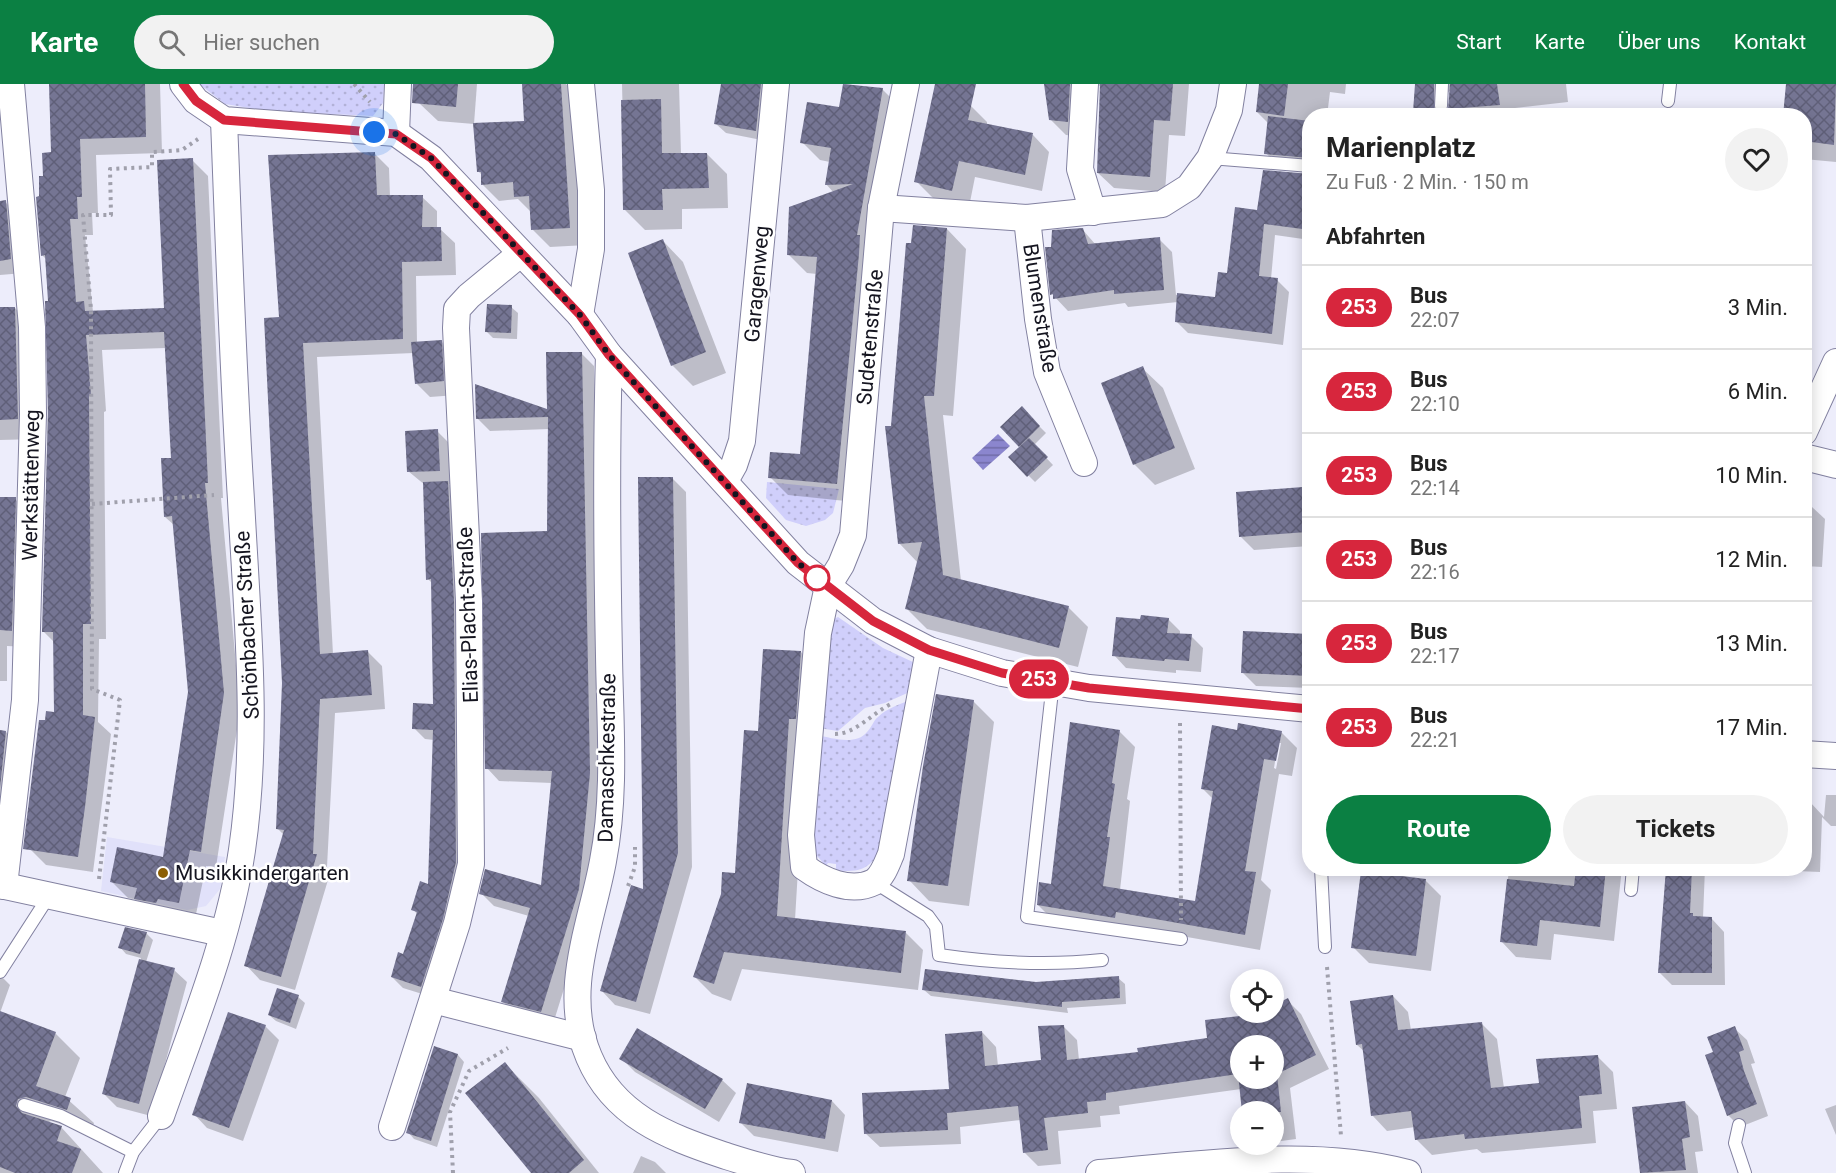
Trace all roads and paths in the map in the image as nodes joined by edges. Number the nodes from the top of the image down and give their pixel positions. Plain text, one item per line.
1 (11, 84) edge
2 (183, 84) edge
3 (398, 84) edge
4 (581, 84) edge
5 (776, 84) edge
6 (906, 84) edge
7 (1085, 84) edge
8 (1233, 84) edge
9 (1442, 84) edge
10 (1670, 84) edge
11 (1668, 102) dead end
12 (1441, 106) dead end
13 (224, 120) junction
14 (396, 134) junction
15 (1210, 158) junction
16 (1302, 165) edge
17 (881, 208) junction
18 (1093, 212) junction
19 (1027, 218) junction
20 (520, 255) junction
21 (580, 315) junction
22 (609, 355) junction
23 (1836, 362) edge
24 (1812, 414) edge
25 (1812, 459) edge
26 (1084, 463) dead end
27 (1836, 465) edge
28 (725, 481) junction
29 (240, 493) junction
30 (92, 504) junction
31 (828, 586) junction
32 (929, 650) junction
33 (1053, 682) junction
34 (921, 692) junction
35 (1180, 696) junction
36 (1302, 708) edge
37 (810, 729) junction
38 (1812, 754) edge
39 (1836, 756) edge
40 (1321, 876) edge
41 (1632, 876) edge
42 (874, 882) junction
43 (2, 885) edge
44 (1631, 890) dead end
45 (49, 896) junction
46 (96, 906) junction
47 (222, 933) junction
48 (1180, 939) joint
49 (1325, 947) joint
50 (1102, 960) dead end
51 (0, 972) edge
52 (433, 999) junction
53 (542, 1028) junction
54 (583, 1038) junction
55 (24, 1106) dead end
56 (161, 1116) joint
57 (1738, 1125) dead end
58 (392, 1127) dead end
59 (133, 1152) junction
60 (1344, 1163) junction
61 (125, 1173) edge
62 (453, 1173) edge
63 (792, 1173) edge
64 (1099, 1173) edge
65 (1408, 1173) edge
66 (1745, 1173) edge

1 - 43 street, Werkstättenweg
2 - 13 street
3 - 14 street
4 - 21 street
5 - 28 street, Garagenweg
6 - 17 street, Sudetenstraße
7 - 18 street
8 - 15 street, Blumenstraße
9 - 12 lane
10 - 11 lane
13 - 14 street
13 - 29 street, Schönbacher Straße
13 - 30 path
14 - 20 street
15 - 16 lane
15 - 18 street, Blumenstraße
17 - 19 street, Blumenstraße
17 - 31 street, Sudetenstraße
18 - 19 street, Blumenstraße
19 - 26 street, Blumenstraße
20 - 21 street
20 - 52 street, Elias-Placht-Straße
21 - 22 street
22 - 28 street
22 - 54 street, Damaschkestraße
23 - 24 street
25 - 27 street
28 - 31 street
29 - 30 path
29 - 47 street, Schönbacher Straße
30 - 46 path
31 - 32 street
31 - 37 street, Sudetenstraße
32 - 33 street
32 - 34 street
33 - 35 street
33 - 48 lane
34 - 37 path
34 - 42 street
35 - 36 street
35 - 48 path
37 - 42 street, Sudetenstraße
38 - 39 street
40 - 49 lane
41 - 44 lane
42 - 50 lane
43 - 45 street
45 - 46 street
45 - 51 lane
46 - 47 street
47 - 56 street, Schönbacher Straße
49 - 60 path
52 - 53 street
52 - 58 street, Elias-Placht-Straße
53 - 54 street
53 - 62 path
54 - 63 street, Damaschkestraße
55 - 59 lane
56 - 59 lane
57 - 66 lane
59 - 61 lane
60 - 64 street
60 - 65 street

